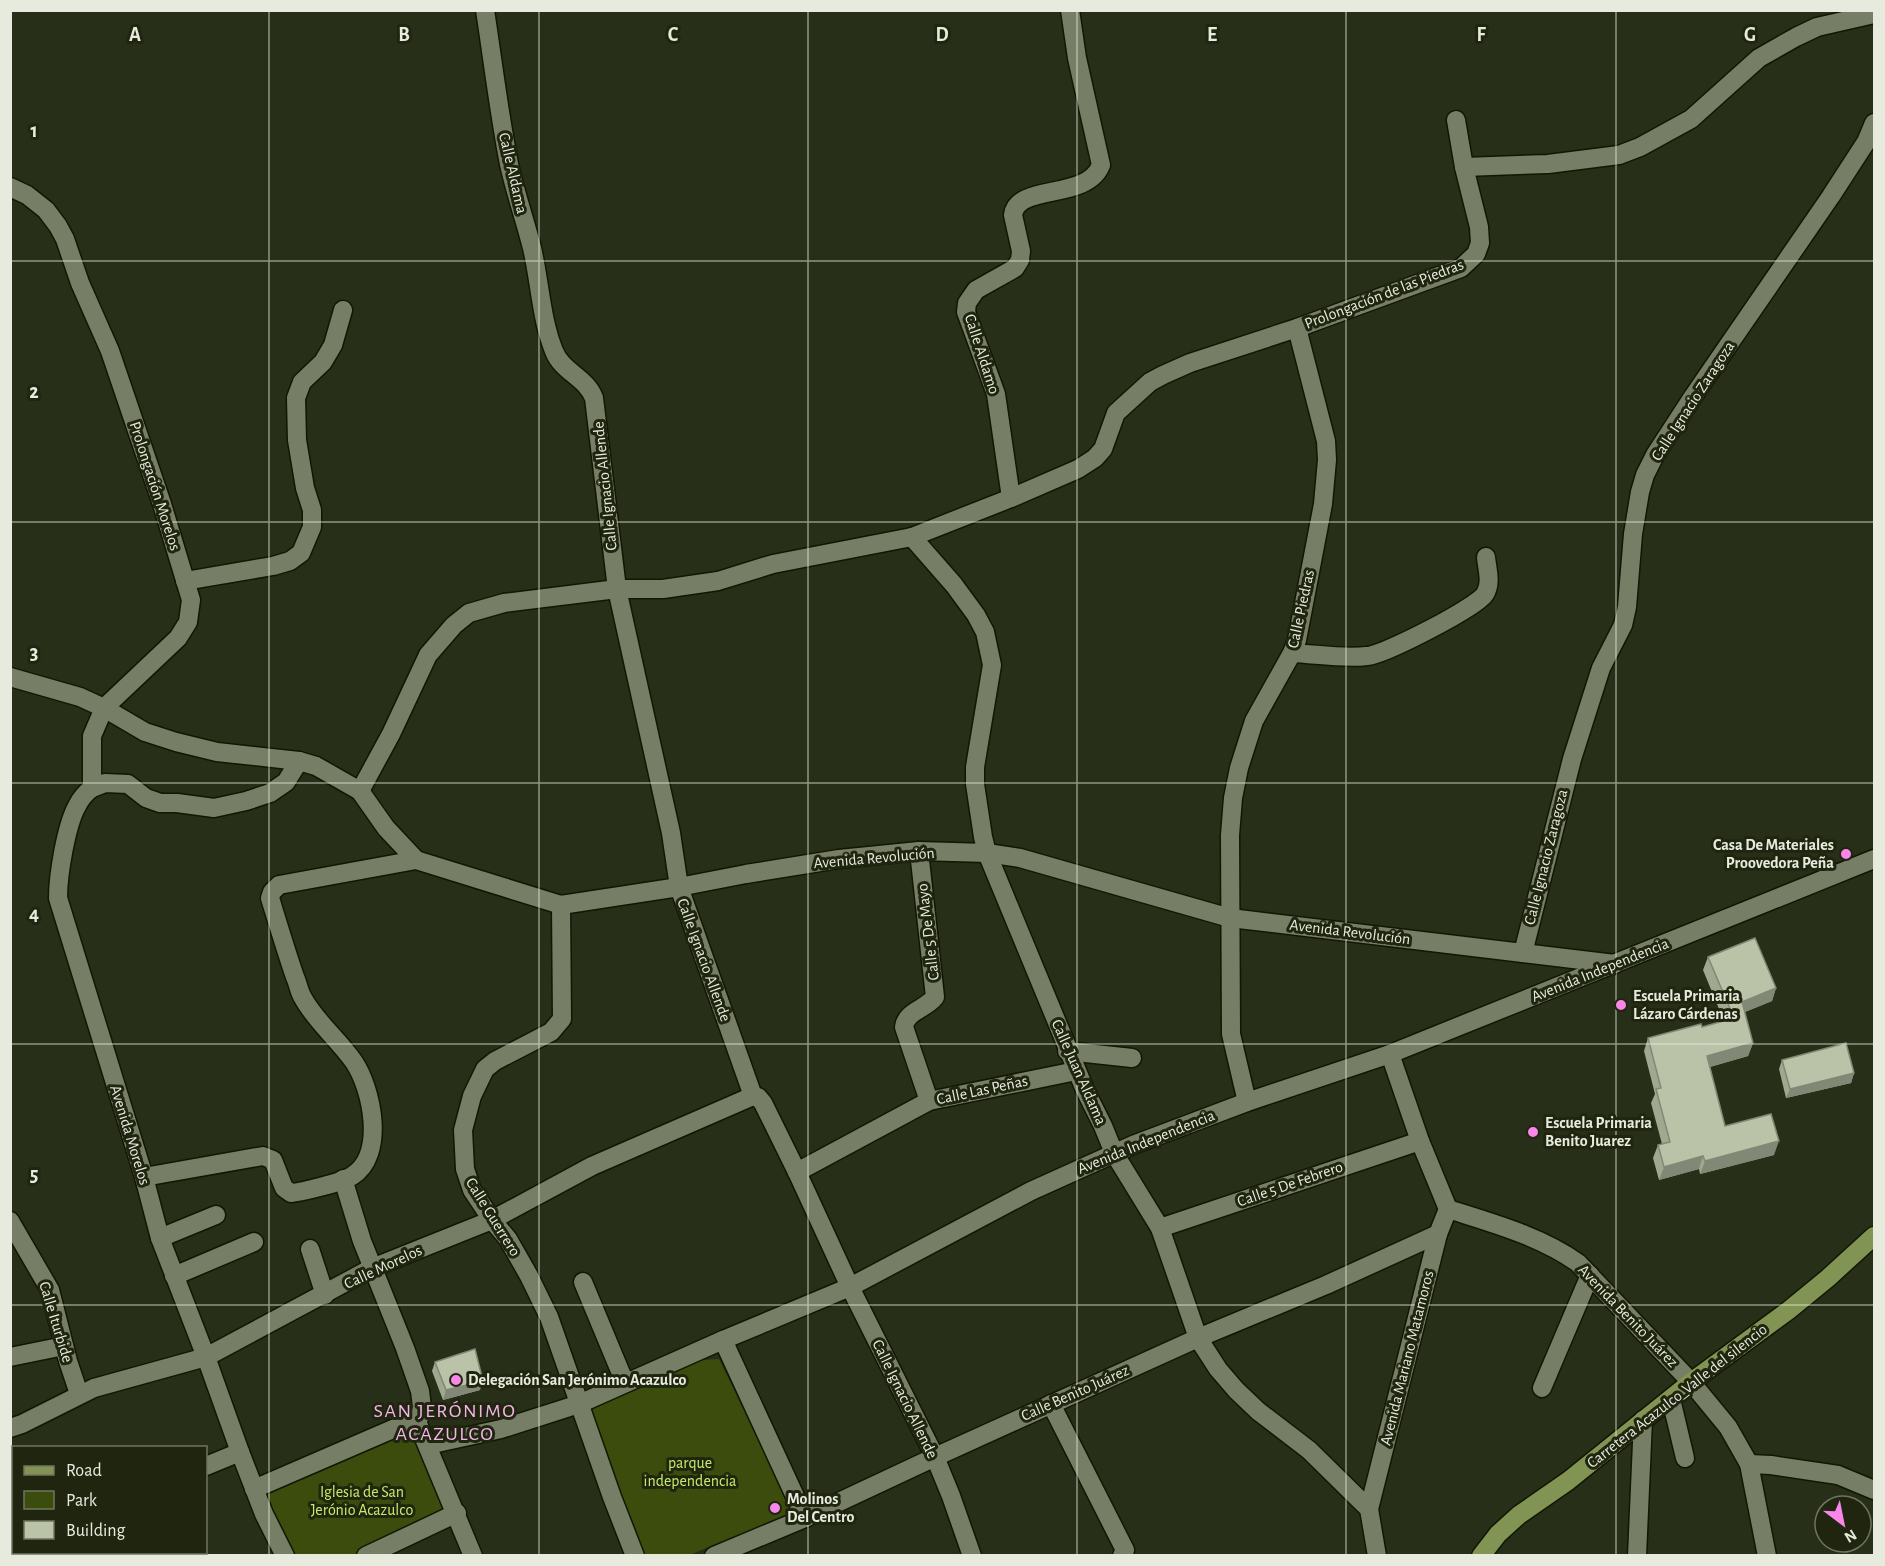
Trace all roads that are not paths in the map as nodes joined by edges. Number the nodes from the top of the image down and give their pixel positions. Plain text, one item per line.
1 (485, 10) edge
2 (1070, 10) edge
3 (1875, 14) edge
4 (1456, 120) dead end
5 (1875, 123) edge
6 (1464, 167) junction
7 (10, 187) edge
8 (343, 310) dead end
9 (1297, 328) junction
10 (548, 334) joint
11 (1011, 498) junction
12 (912, 537) junction
13 (1486, 557) dead end
14 (185, 580) junction
15 (616, 589) junction
16 (1292, 653) junction
17 (10, 677) edge
18 (104, 708) junction
19 (299, 761) junction
20 (92, 788) junction
21 (360, 791) junction
22 (919, 851) junction
23 (987, 853) junction
24 (1875, 859) edge
25 (416, 860) junction
26 (678, 887) junction
27 (561, 905) junction
28 (1230, 918) junction
29 (1523, 952) junction
30 (1615, 964) junction
31 (1067, 1051) junction
32 (1390, 1054) junction
33 (1132, 1058) dead end
34 (1076, 1071) junction
35 (753, 1096) junction
36 (929, 1101) junction
37 (1247, 1102) junction
38 (1420, 1141) junction
39 (1114, 1153) junction
40 (797, 1172) junction
41 (144, 1177) junction
42 (343, 1179) junction
43 (1448, 1209) junction
44 (216, 1215) dead end
45 (492, 1220) junction
46 (10, 1221) edge
47 (1160, 1228) junction
48 (1438, 1234) junction
49 (1875, 1236) edge
50 (160, 1238) junction
51 (254, 1242) dead end
52 (310, 1249) dead end
53 (372, 1268) junction
54 (1590, 1275) junction
55 (174, 1276) junction
56 (583, 1282) dead end
57 (850, 1287) junction
58 (325, 1295) junction
59 (1198, 1338) junction
60 (723, 1340) junction
61 (64, 1346) junction
62 (10, 1357) edge
63 (206, 1357) junction
64 (1691, 1382) junction
65 (625, 1383) junction
66 (1542, 1388) dead end
67 (79, 1394) junction
68 (1671, 1399) junction
69 (579, 1404) junction
70 (1051, 1404) junction
71 (416, 1419) junction
72 (1643, 1420) junction
73 (10, 1428) edge
74 (428, 1445) junction
75 (240, 1452) junction
76 (935, 1457) junction
77 (1685, 1458) dead end
78 (1749, 1464) junction
79 (207, 1466) edge
80 (254, 1489) junction
81 (1875, 1490) edge
82 (1370, 1509) junction
83 (457, 1515) junction
84 (805, 1518) junction
85 (1373, 1553) edge
86 (1126, 1554) edge
87 (285, 1556) edge
88 (366, 1556) edge
89 (473, 1556) edge
90 (635, 1556) edge
91 (714, 1556) edge
92 (972, 1556) edge
93 (1481, 1556) edge
94 (1637, 1556) edge
95 (1767, 1556) edge

1 - 10 street, Calle Aldama
2 - 11 street, Calle Aldamo
3 - 6 street
4 - 6 street, Prolongación de las Piedras
5 - 29 street, Calle Ignacio Zaragoza
6 - 9 street, Prolongación de las Piedras
7 - 14 street, Prolongación Morelos
8 - 14 street
9 - 11 street, Prolongación de las Piedras
9 - 16 street, Calle Piedras
10 - 15 street, Calle Ignacio Allende
11 - 12 street, Prolongación de las Piedras
12 - 15 street, Prolongación de las Piedras
12 - 23 street, Calle Juan Aldama
13 - 16 street
14 - 18 street, Prolongación Morelos
15 - 21 street, Prolongación de las Piedras
15 - 26 street, Calle Ignacio Allende
16 - 28 street, Calle Piedras
17 - 18 street
18 - 19 street
18 - 20 street
19 - 20 street
19 - 21 street
20 - 41 street, Avenida Morelos
21 - 25 street
22 - 23 street, Avenida Revolución
22 - 26 street, Avenida Revolución
22 - 36 street, Calle 5 De Mayo
23 - 28 street, Avenida Revolución
23 - 31 street, Calle Juan Aldama
24 - 30 street, Avenida Independencia
25 - 27 street, Avenida Revolución
25 - 42 street, Avenida Revolución
26 - 27 street, Avenida Revolución
26 - 35 street, Calle Ignacio Allende
27 - 45 street, Calle Guerrero
28 - 29 street, Avenida Revolución
28 - 37 street
29 - 30 street, Avenida Revolución
30 - 32 street, Avenida Independencia
31 - 33 street
31 - 34 street, Calle Juan Aldama
32 - 37 street, Avenida Independencia
32 - 38 street
34 - 36 street, Calle Las Peñas
34 - 39 street, Calle Juan Aldama
35 - 40 street, Calle Ignacio Allende
35 - 45 street, Calle Morelos
36 - 40 street, Calle Las Peñas
37 - 39 street, Avenida Independencia
38 - 43 street
38 - 47 street, Calle 5 De Febrero
39 - 47 street, Calle Juan Aldama
39 - 57 street, Avenida Independencia
40 - 57 street, Calle Ignacio Allende
41 - 42 street
41 - 50 street, Avenida Morelos
42 - 53 street
43 - 48 street, Avenida Mariano Matamoros
43 - 54 street, Avenida Benito Juárez
44 - 50 street
45 - 53 street, Calle Morelos
45 - 69 street, Calle Guerrero
46 - 61 street, Calle Iturbide
47 - 59 street, Calle Juan Aldama
48 - 59 street, Calle Benito Juárez
48 - 82 street, Avenida Mariano Matamoros
49 - 64 main road, Carretera Acazulco_Valle del silencio
50 - 55 street, Avenida Morelos
51 - 55 street
52 - 58 street
53 - 58 street, Calle Morelos
53 - 71 street
54 - 64 street, Avenida Benito Juárez
54 - 66 street
55 - 63 street, Avenida Morelos
56 - 65 street
57 - 60 street, Avenida Independencia
57 - 76 street, Calle Ignacio Allende
58 - 63 street, Calle Morelos
59 - 70 street, Calle Benito Juárez
59 - 82 street, Calle Juan Aldama
60 - 65 street, Avenida Independencia
60 - 84 street
61 - 62 street
61 - 67 street, Calle Iturbide
63 - 67 street, Calle Morelos
63 - 75 street, Avenida Morelos
64 - 68 main road, Carretera Acazulco_Valle del silencio
64 - 78 street, Avenida Benito Juárez
65 - 69 street, Avenida Independencia
67 - 73 street, Calle Morelos
68 - 72 main road, Carretera Acazulco_Valle del silencio
68 - 77 street
69 - 74 street, Avenida Independencia
69 - 90 street, Calle Guerrero
70 - 76 street, Calle Benito Juárez
70 - 86 street
71 - 74 street
71 - 80 street
72 - 93 main road, Carretera Acazulco_Valle del silencio
72 - 94 street
74 - 83 street
75 - 79 street
75 - 80 street, Avenida Morelos
76 - 84 street, Calle Benito Juárez
76 - 92 street, Calle Ignacio Allende
78 - 81 street
78 - 95 street, Avenida Benito Juárez
80 - 87 street, Avenida Morelos
82 - 85 street
83 - 88 street
83 - 89 street
84 - 91 street, Calle Benito Juárez

